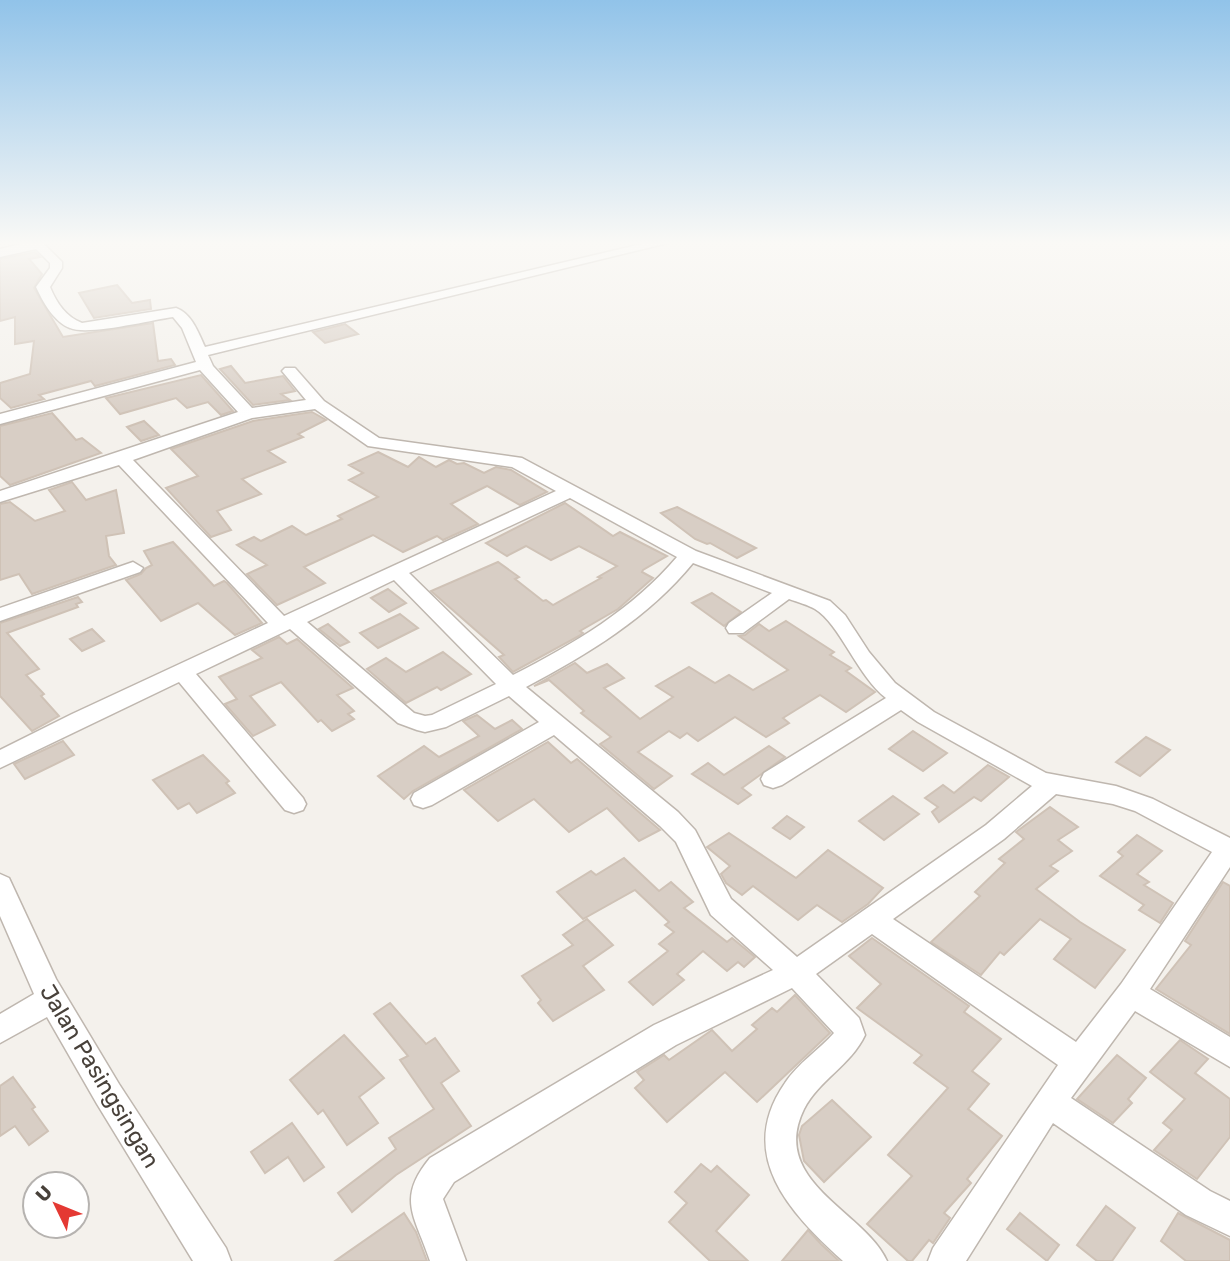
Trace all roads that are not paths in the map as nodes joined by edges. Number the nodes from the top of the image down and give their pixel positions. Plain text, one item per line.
1 (50, 301) edge
2 (431, 301) edge
3 (203, 358) junction
4 (290, 371) dead end
5 (318, 404) junction
6 (248, 414) junction
7 (0, 419) edge
8 (121, 458) junction
9 (570, 491) junction
10 (3, 493) edge
11 (689, 555) junction
12 (133, 568) dead end
13 (397, 572) junction
14 (788, 591) junction
15 (0, 615) edge
16 (288, 624) junction
17 (736, 628) dead end
18 (183, 672) junction
19 (511, 686) junction
20 (900, 700) junction
21 (556, 723) junction
22 (4, 758) edge
23 (773, 779) dead end
24 (1051, 784) junction
25 (423, 799) dead end
26 (295, 804) dead end
27 (1229, 849) edge
28 (0, 885) edge
29 (872, 920) junction
30 (796, 973) junction
31 (1131, 993) junction
32 (52, 998) junction
33 (0, 1030) edge
34 (1230, 1053) edge
35 (1079, 1062) junction
36 (1049, 1102) junction
37 (1230, 1219) edge
38 (213, 1261) edge
39 (448, 1261) edge
40 (869, 1261) edge
41 (946, 1261) edge

1 - 3 street
2 - 3 street
3 - 6 street
3 - 7 street
4 - 5 street
5 - 6 street
5 - 9 street
6 - 8 street
8 - 10 street
8 - 16 street
9 - 11 street
9 - 13 street
11 - 14 street
11 - 19 street
12 - 15 street
13 - 16 street
13 - 19 street
14 - 17 street
14 - 20 street
16 - 18 street
16 - 19 street
18 - 22 street
18 - 26 street
19 - 21 street
20 - 23 street
20 - 24 street
21 - 25 street
21 - 30 street
24 - 27 street
24 - 29 street
27 - 31 street
28 - 32 street, Jalan Pasingsingan
29 - 30 street
29 - 35 street
30 - 39 street
30 - 40 street
31 - 34 street
31 - 35 street
32 - 33 street
32 - 38 street, Jalan Pasingsingan
35 - 36 street
36 - 37 street
36 - 41 street

